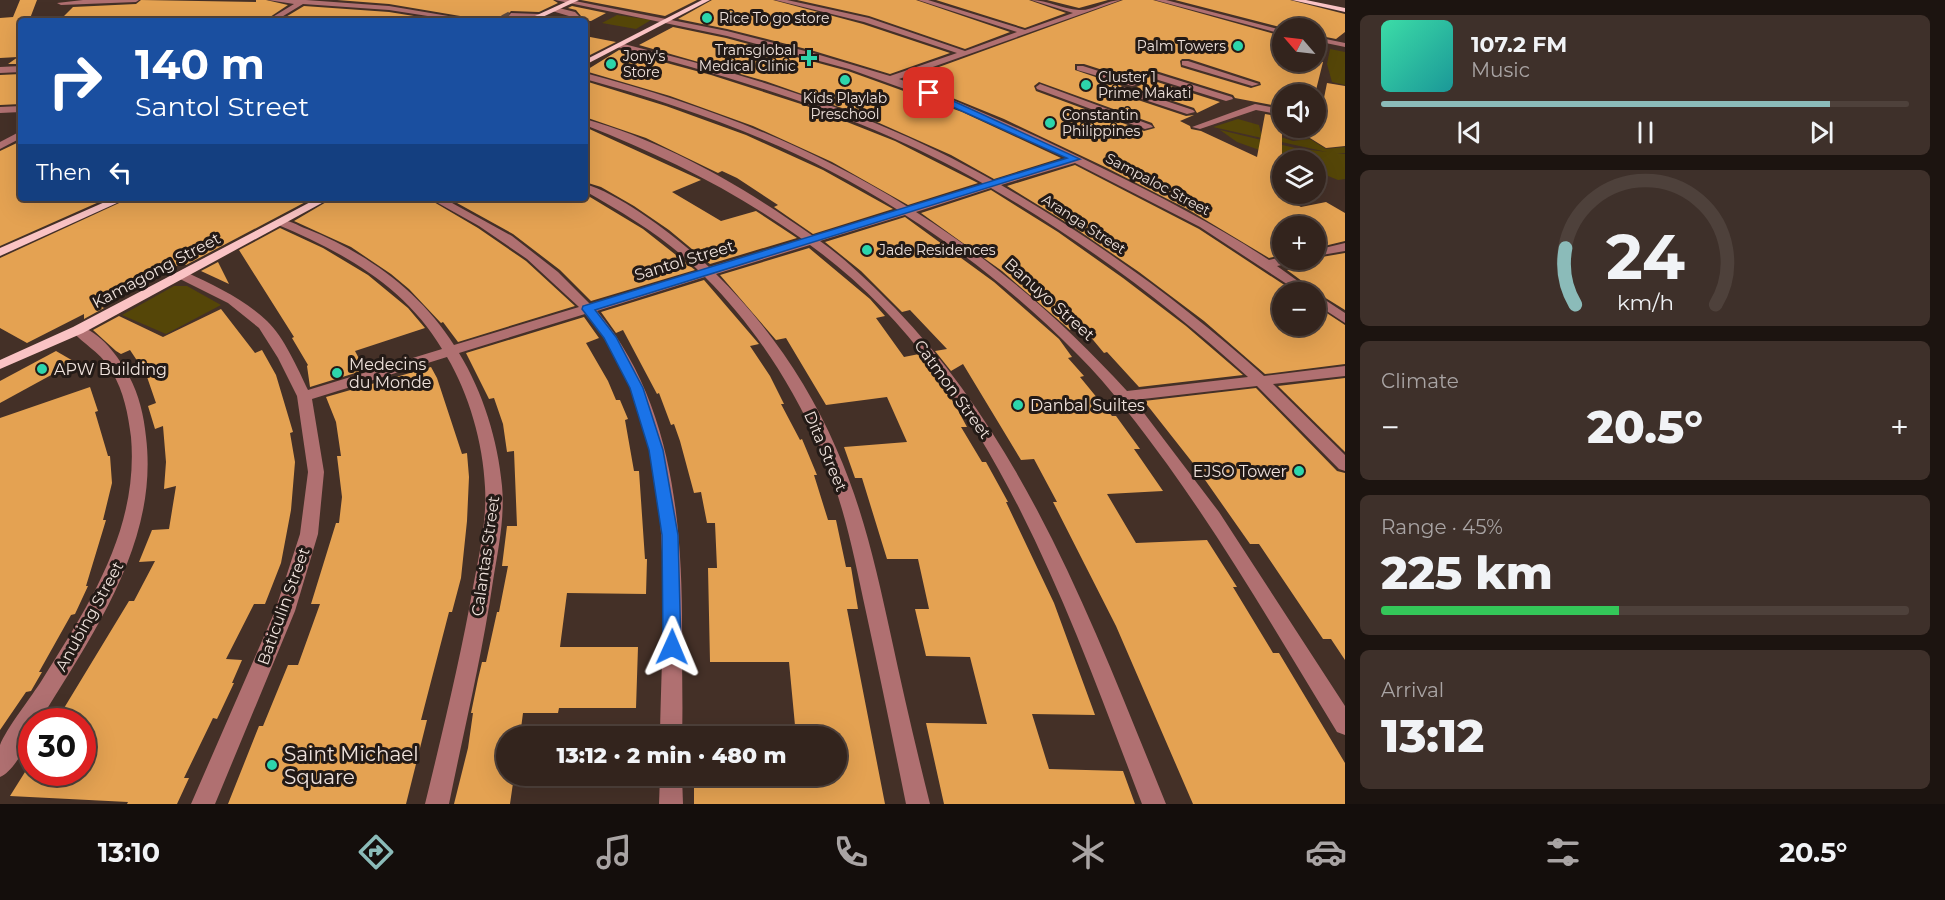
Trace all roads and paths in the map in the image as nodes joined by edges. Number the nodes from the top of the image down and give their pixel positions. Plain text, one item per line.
1 (136, 0) edge
2 (271, 0) edge
3 (558, 0) edge
4 (707, 0) edge
5 (778, 0) edge
6 (921, 0) edge
7 (1065, 0) edge
8 (1118, 0) edge
9 (1158, 0) edge
10 (1294, 0) edge
11 (303, 1) edge
12 (573, 1) edge
13 (61, 3) dead end
14 (1033, 3) edge
15 (1051, 5) junction
16 (599, 7) junction
17 (555, 9) junction
18 (1345, 10) edge
19 (424, 13) junction
20 (1080, 13) junction
21 (511, 15) dead end
22 (1070, 16) junction
23 (275, 18) edge
24 (413, 18) edge
25 (455, 18) edge
26 (525, 18) edge
27 (538, 18) edge
28 (667, 20) junction
29 (1272, 29) edge
30 (1024, 32) junction
31 (1326, 41) edge
32 (620, 45) junction
33 (1345, 45) edge
34 (964, 53) junction
35 (588, 61) edge
36 (1185, 63) dead end
37 (1080, 68) dead end
38 (18, 69) edge
39 (0, 70) edge
40 (1155, 76) dead end
41 (588, 77) edge
42 (891, 79) junction
43 (1135, 84) dead end
44 (1255, 84) dead end
45 (1040, 87) dead end
46 (1124, 90) dead end
47 (1228, 99) dead end
48 (18, 109) edge
49 (0, 110) edge
50 (1272, 110) edge
51 (1190, 112) dead end
52 (588, 123) edge
53 (1197, 127) dead end
54 (1148, 128) dead end
55 (18, 136) edge
56 (4, 144) edge
57 (1076, 159) junction
58 (992, 184) junction
59 (588, 189) edge
60 (116, 201) edge
61 (320, 201) edge
62 (440, 201) edge
63 (906, 210) junction
64 (280, 222) junction
65 (813, 239) junction
66 (1345, 247) edge
67 (1326, 251) edge
68 (0, 252) edge
69 (1272, 263) edge
70 (1267, 264) junction
71 (708, 272) junction
72 (183, 275) junction
73 (1293, 282) edge
74 (1326, 305) edge
75 (588, 309) junction
76 (1345, 319) edge
77 (78, 330) junction
78 (453, 350) junction
79 (0, 365) edge
80 (1345, 371) edge
81 (1260, 381) junction
82 (304, 396) junction
83 (1123, 396) junction
84 (1345, 465) edge
85 (1345, 725) edge
86 (671, 726) edge
87 (0, 766) edge
88 (671, 786) edge
89 (203, 804) edge
90 (437, 804) edge
91 (671, 804) edge
92 (918, 804) edge
93 (1154, 804) edge

1 - 13 street
2 - 11 street
3 - 12 street, Sampaloc Street
4 - 28 main road
5 - 34 street
6 - 30 street
7 - 15 street
8 - 20 street
9 - 29 street
10 - 18 main road
11 - 19 street
11 - 23 street
12 - 16 street, Sampaloc Street
12 - 17 main road
14 - 15 street
14 - 22 street
15 - 20 street
16 - 17 street
16 - 28 street, Sampaloc Street
17 - 27 main road
19 - 24 street
19 - 25 street
20 - 22 street
21 - 26 street
22 - 30 street
28 - 32 main road
28 - 42 street, Sampaloc Street
30 - 34 street
31 - 33 street
32 - 35 main road
32 - 58 street, Aranga Street
34 - 42 street
36 - 44 street
37 - 43 street
38 - 39 street
40 - 47 street
41 - 63 street, Banuyo Street
42 - 57 street, Sampaloc Street
45 - 54 street
46 - 51 street
48 - 49 street
50 - 53 street
52 - 65 street, Catmon Street
55 - 56 street
57 - 58 street, Santol Street
57 - 70 street, Sampaloc Street
58 - 63 street, Santol Street
58 - 81 street, Aranga Street
59 - 71 street, Dita Street
60 - 68 main road
61 - 64 main road, Kamagong Street
62 - 75 street
63 - 65 street, Santol Street
63 - 83 street, Banuyo Street
64 - 72 main road, Kamagong Street
64 - 78 street, Calantas Street
65 - 71 street, Santol Street
65 - 93 street, Catmon Street
66 - 67 street
69 - 70 street
70 - 73 street, Sampaloc Street
71 - 75 street, Santol Street
71 - 92 street, Dita Street
72 - 77 main road, Kamagong Street
72 - 82 street, Baticulin Street
74 - 76 street
75 - 78 street, Santol Street
75 - 86 street
77 - 79 main road, Kamagong Street
77 - 87 street, Anubing Street
78 - 82 street, Santol Street
78 - 90 street, Calantas Street
80 - 81 street
81 - 83 street
81 - 84 street, Aranga Street
82 - 89 street, Baticulin Street
83 - 85 street, Banuyo Street
88 - 91 street

